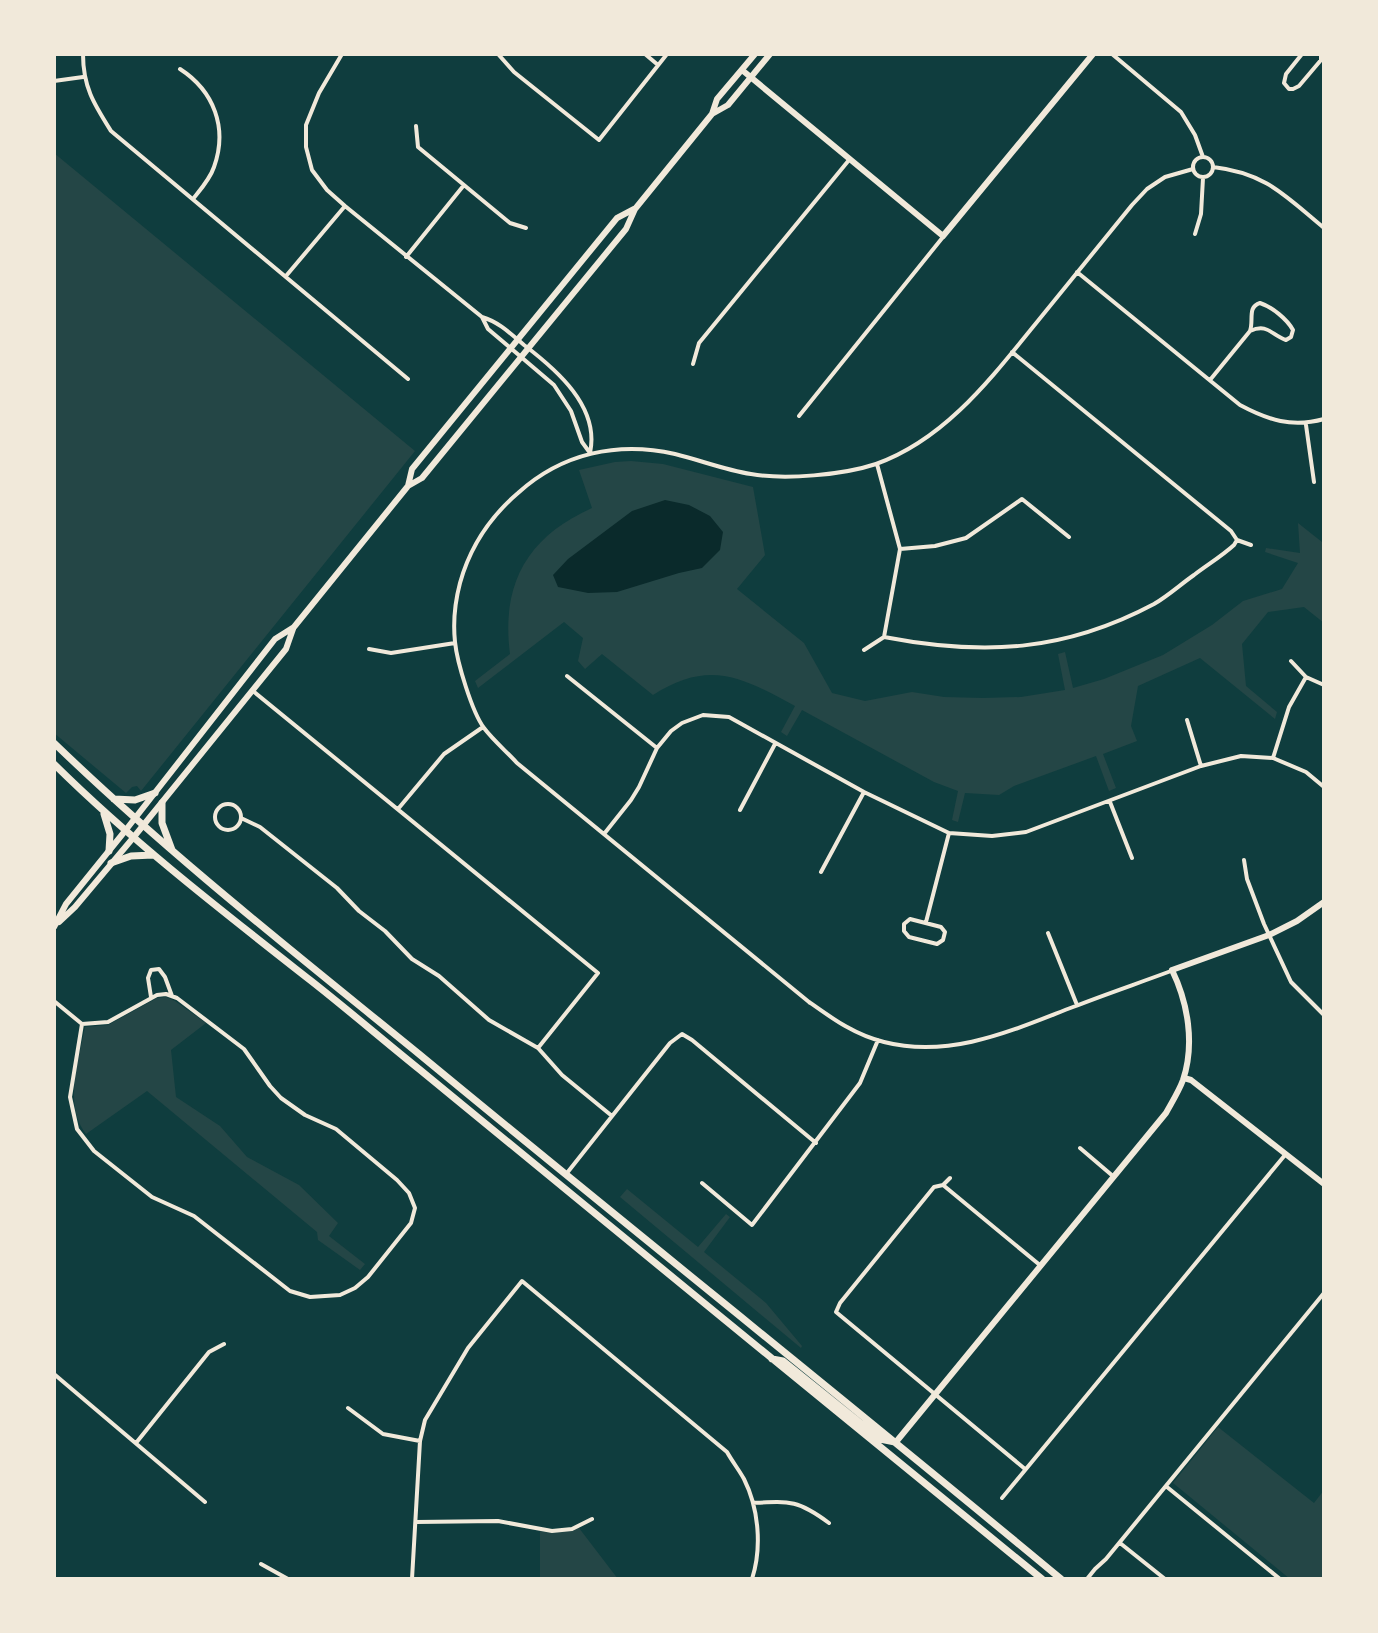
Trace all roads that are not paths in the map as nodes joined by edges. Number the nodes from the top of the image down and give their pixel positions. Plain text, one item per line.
1 (83, 54) edge
2 (342, 54) edge
3 (498, 54) edge
4 (645, 54) edge
5 (667, 54) edge
6 (755, 54) edge
7 (770, 54) edge
8 (1093, 54) edge
9 (1112, 54) edge
10 (1302, 54) edge
11 (1322, 59) edge
12 (658, 65) junction
13 (180, 69) dead end
14 (742, 70) junction
15 (83, 77) junction
16 (751, 77) junction
17 (54, 81) edge
18 (712, 114) junction
19 (416, 126) dead end
20 (1203, 157) junction
21 (849, 160) junction
22 (1213, 167) junction
23 (1193, 169) junction
24 (1203, 178) junction
25 (464, 185) junction
26 (193, 199) junction
27 (345, 206) junction
28 (635, 209) junction
29 (526, 228) dead end
30 (1324, 228) edge
31 (1195, 234) dead end
32 (943, 236) junction
33 (406, 257) junction
34 (1077, 272) junction
35 (286, 276) junction
36 (482, 317) junction
37 (1250, 331) junction
38 (518, 340) junction
39 (511, 348) junction
40 (529, 348) junction
41 (1012, 352) junction
42 (522, 357) junction
43 (693, 364) dead end
44 (408, 379) dead end
45 (1210, 380) junction
46 (799, 416) dead end
47 (1324, 419) edge
48 (1306, 424) junction
49 (590, 453) junction
50 (877, 464) junction
51 (1314, 482) dead end
52 (408, 486) junction
53 (1069, 537) dead end
54 (1237, 540) junction
55 (1251, 545) dead end
56 (900, 549) junction
57 (294, 627) junction
58 (884, 637) junction
59 (455, 643) junction
60 (369, 649) dead end
61 (864, 650) dead end
62 (1291, 661) dead end
63 (567, 676) dead end
64 (1306, 677) junction
65 (1324, 685) edge
66 (253, 691) junction
67 (1187, 720) dead end
68 (483, 727) junction
69 (54, 743) edge
70 (775, 744) junction
71 (657, 748) junction
72 (1273, 758) junction
73 (54, 764) edge
74 (1201, 766) junction
75 (1324, 787) edge
76 (864, 792) junction
77 (155, 793) junction
78 (112, 799) junction
79 (1110, 802) junction
80 (162, 803) junction
81 (398, 809) junction
82 (740, 810) dead end
83 (104, 812) junction
84 (241, 818) junction
85 (134, 819) junction
86 (143, 826) junction
87 (125, 831) junction
88 (949, 833) junction
89 (604, 834) junction
90 (133, 838) junction
91 (109, 851) junction
92 (173, 852) junction
93 (153, 855) junction
94 (1132, 858) dead end
95 (1244, 860) dead end
96 (111, 863) junction
97 (821, 872) dead end
98 (1324, 902) edge
99 (926, 922) junction
100 (54, 927) edge
101 (1048, 933) dead end
102 (1269, 935) junction
103 (1172, 970) junction
104 (172, 996) junction
105 (151, 998) junction
106 (54, 1001) edge
107 (1077, 1005) junction
108 (1324, 1015) edge
109 (82, 1024) junction
110 (878, 1040) junction
111 (538, 1048) junction
112 (1184, 1078) junction
113 (612, 1116) junction
114 (816, 1143) junction
115 (1080, 1148) dead end
116 (1286, 1153) junction
117 (565, 1175) junction
118 (1114, 1177) junction
119 (950, 1178) dead end
120 (702, 1183) dead end
121 (1324, 1184) edge
122 (943, 1185) junction
123 (1041, 1266) junction
124 (1324, 1293) edge
125 (834, 1298) dead end
126 (840, 1303) junction
127 (224, 1344) dead end
128 (769, 1359) junction
129 (54, 1374) edge
130 (935, 1394) junction
131 (348, 1408) dead end
132 (420, 1441) junction
133 (896, 1442) junction
134 (136, 1443) junction
135 (1025, 1469) junction
136 (1166, 1486) junction
137 (1002, 1498) dead end
138 (205, 1502) dead end
139 (753, 1503) junction
140 (592, 1519) dead end
141 (416, 1522) junction
142 (829, 1523) dead end
143 (1120, 1543) junction
144 (261, 1564) dead end
145 (288, 1579) edge
146 (412, 1579) edge
147 (752, 1579) edge
148 (1042, 1579) edge
149 (1061, 1579) edge
150 (1087, 1579) edge
151 (1165, 1579) edge
152 (1280, 1579) edge

1 - 15 street
2 - 27 street
3 - 12 street
4 - 12 street
5 - 12 street
6 - 14 main road
7 - 16 main road
8 - 32 main road
9 - 20 street
10 - 11 street
13 - 26 street
14 - 16 main road
14 - 18 main road
15 - 17 street
15 - 26 street
16 - 18 main road
16 - 21 main road
18 - 28 main road
19 - 25 street
20 - 22 street
20 - 23 street
21 - 32 main road
21 - 43 street
22 - 24 street
22 - 30 street
23 - 24 street
23 - 34 street
24 - 31 street
25 - 29 street
25 - 33 street
26 - 35 street
27 - 33 street
27 - 35 street
28 - 38 main road
28 - 40 main road
32 - 46 street
33 - 36 street
34 - 41 street
34 - 45 street
35 - 44 street
36 - 38 street
36 - 39 street
37 - 37 street
37 - 45 street
38 - 39 main road
38 - 40 street
39 - 42 street
39 - 52 main road
40 - 42 main road
40 - 49 street
41 - 50 street
41 - 54 street
42 - 49 street
42 - 52 main road
45 - 48 street
47 - 48 street
48 - 51 street
49 - 50 street
49 - 59 street
50 - 56 street
52 - 57 main road
53 - 56 street
54 - 55 street
54 - 58 street
56 - 58 street
57 - 66 main road
57 - 77 main road
58 - 61 street
59 - 60 street
59 - 68 street
62 - 64 street
63 - 71 street
64 - 65 street
64 - 72 street
66 - 80 main road
66 - 81 street
67 - 74 street
68 - 81 street
68 - 89 street
69 - 78 highway
70 - 71 street
70 - 76 street
70 - 82 street
71 - 89 street
72 - 74 street
72 - 75 street
73 - 83 highway
74 - 79 street
76 - 88 street
76 - 97 street
77 - 78 highway
77 - 85 main road
78 - 85 highway
79 - 88 street
79 - 94 street
80 - 86 main road
80 - 92 highway
81 - 111 street
83 - 87 highway
83 - 91 highway
84 - 84 street
84 - 111 street
85 - 86 highway
85 - 87 main road
86 - 90 main road
86 - 92 highway
87 - 90 highway
87 - 91 main road
88 - 99 street
89 - 110 street
90 - 93 highway
90 - 96 main road
91 - 100 main road
92 - 117 highway
93 - 96 highway
93 - 128 highway
95 - 102 street
96 - 100 main road
98 - 102 main road
99 - 99 street
101 - 107 street
102 - 103 main road
102 - 108 street
103 - 107 street
103 - 112 main road
104 - 105 street
104 - 105 street
104 - 109 street
105 - 109 street
106 - 109 street
107 - 110 street
110 - 114 street
111 - 113 street
112 - 116 main road
112 - 118 main road
113 - 114 street
113 - 117 street
114 - 120 street
115 - 118 street
116 - 121 main road
116 - 135 street
117 - 133 highway
118 - 123 main road
119 - 122 street
122 - 123 street
122 - 126 street
123 - 130 main road
124 - 136 street
125 - 126 street
126 - 130 street
127 - 134 street
128 - 133 highway
128 - 148 highway
129 - 134 street
130 - 133 main road
130 - 135 street
131 - 132 street
132 - 139 street
132 - 141 street
133 - 149 highway
134 - 138 street
135 - 137 street
136 - 143 street
136 - 152 street
139 - 142 street
139 - 147 street
140 - 141 street
141 - 146 street
143 - 150 street
143 - 151 street
144 - 145 street

